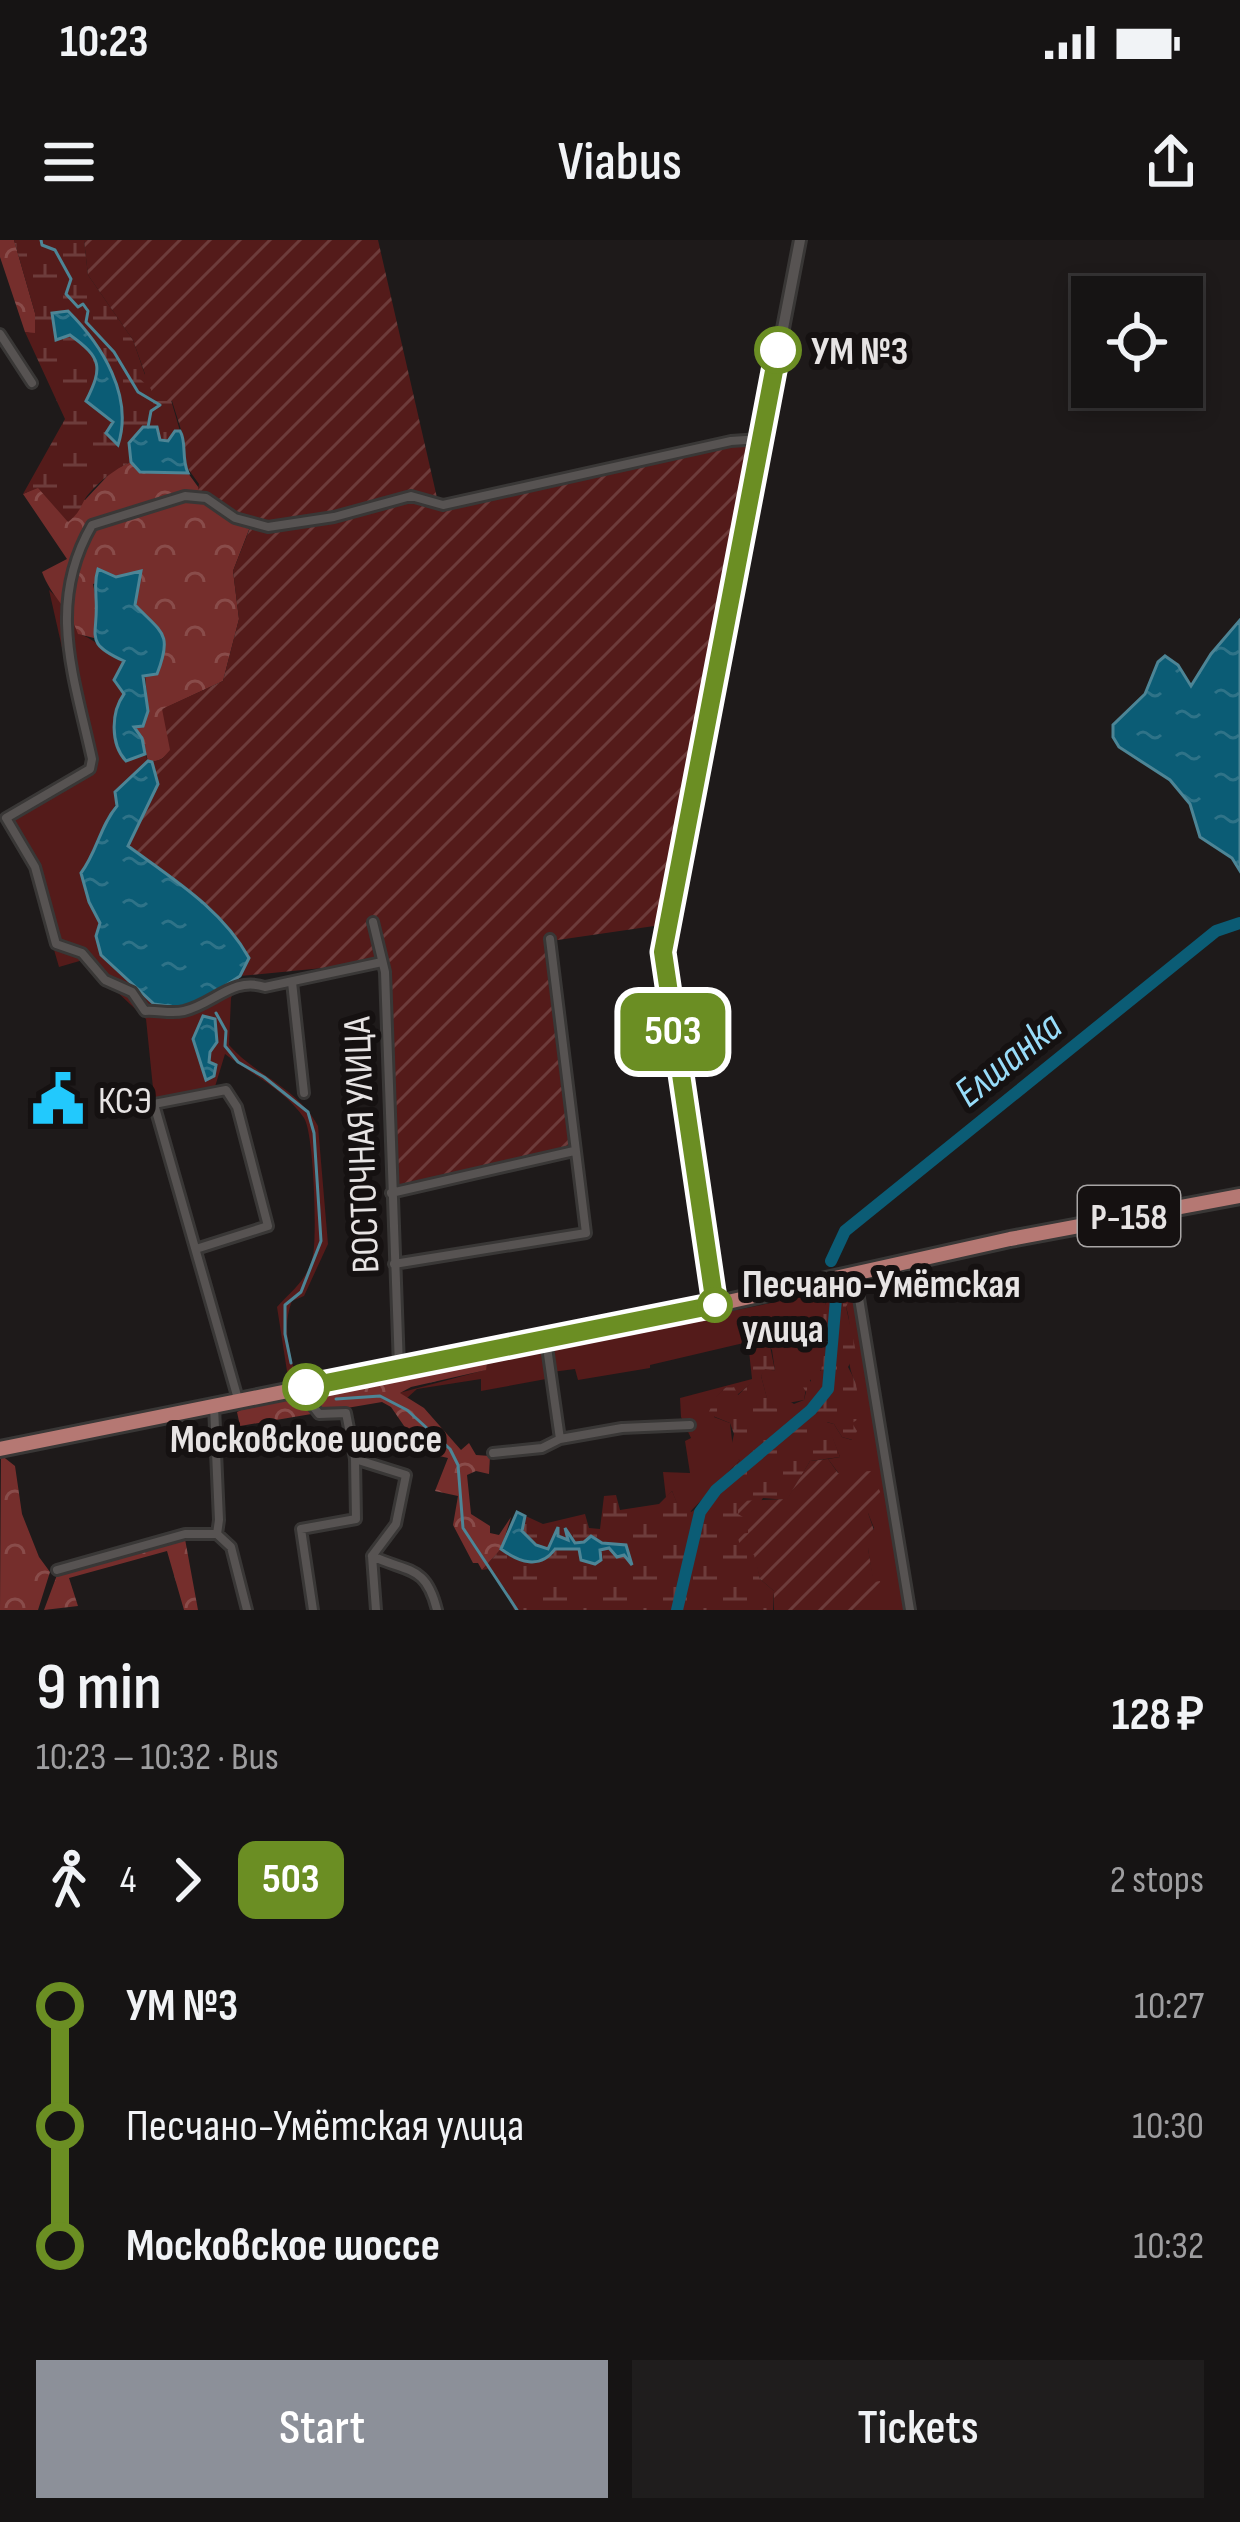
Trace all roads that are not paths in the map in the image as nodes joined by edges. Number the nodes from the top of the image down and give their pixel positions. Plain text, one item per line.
1 (800, 240) edge
2 (0, 334) edge
3 (32, 383) dead end
4 (760, 439) junction
5 (373, 922) dead end
6 (550, 939) dead end
7 (382, 962) junction
8 (292, 982) junction
9 (304, 1093) dead end
10 (574, 1151) junction
11 (391, 1193) junction
12 (1240, 1196) edge
13 (196, 1249) junction
14 (394, 1264) junction
15 (851, 1274) junction
16 (715, 1305) junction
17 (545, 1338) junction
18 (399, 1367) junction
19 (306, 1387) junction
20 (239, 1401) junction
21 (214, 1406) junction
22 (689, 1425) dead end
23 (560, 1439) junction
24 (1, 1448) edge
25 (493, 1453) dead end
26 (355, 1460) junction
27 (217, 1534) junction
28 (372, 1556) junction
29 (57, 1570) dead end
30 (247, 1610) edge
31 (314, 1610) edge
32 (376, 1610) edge
33 (437, 1610) edge
34 (910, 1610) edge

1 - 4 main road
2 - 3 street
4 - 8 street
4 - 16 main road
5 - 7 street, ВОСТОЧНАЯ УЛИЦА
6 - 10 street
7 - 8 street
7 - 11 street, ВОСТОЧНАЯ УЛИЦА
8 - 9 street
10 - 11 street
10 - 14 street
11 - 14 street, ВОСТОЧНАЯ УЛИЦА
12 - 15 main road, Р-158
13 - 13 street
13 - 20 street
14 - 18 street, ВОСТОЧНАЯ УЛИЦА
15 - 16 main road, Р-158
15 - 34 street
16 - 17 main road, Р-158
17 - 18 main road, Р-158
17 - 23 street
18 - 19 main road, Р-158
19 - 20 main road, Р-158
19 - 26 street
20 - 21 main road, Р-158
21 - 24 main road, Р-158
21 - 27 street
22 - 23 street
23 - 25 street
26 - 28 street
26 - 31 street
27 - 29 street
27 - 30 street
28 - 32 street
28 - 33 street

